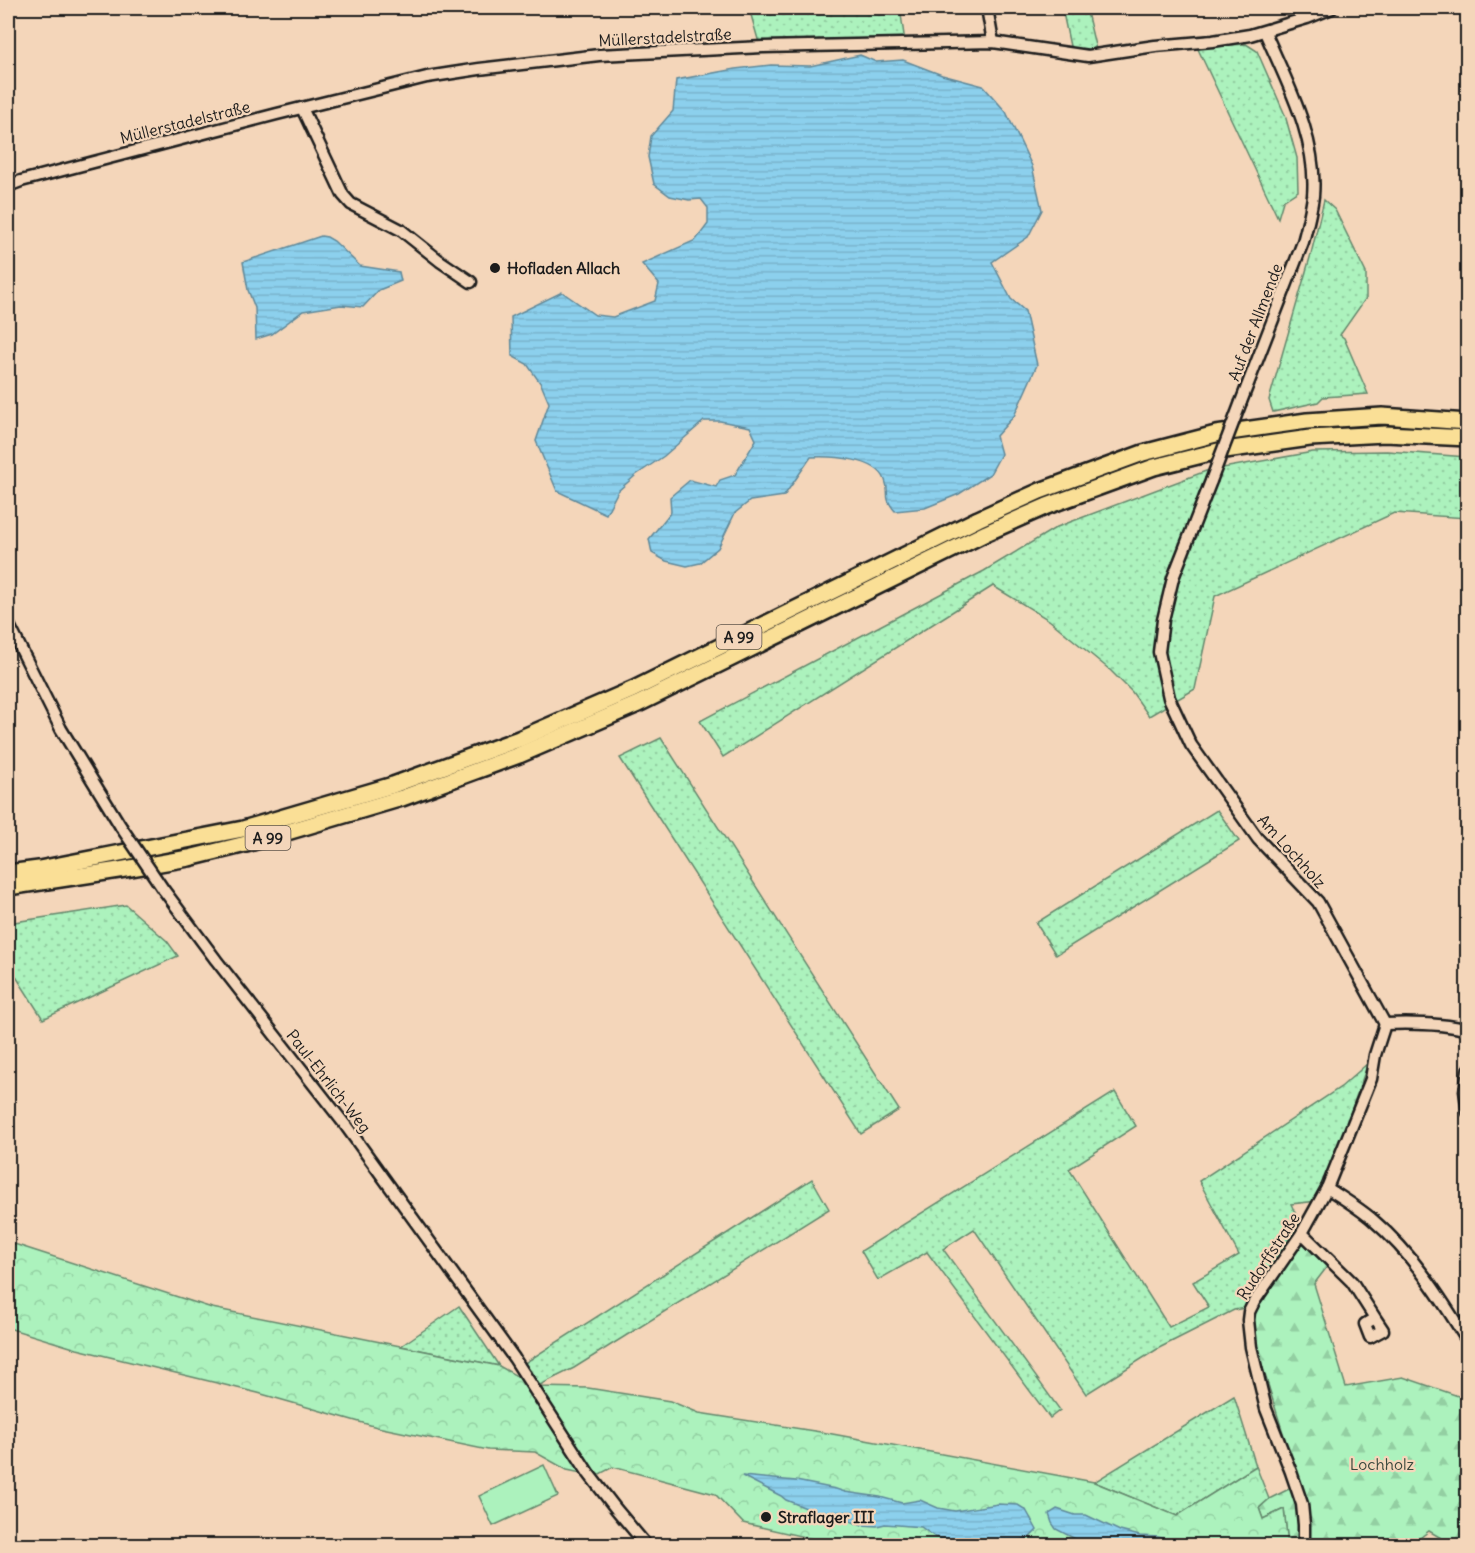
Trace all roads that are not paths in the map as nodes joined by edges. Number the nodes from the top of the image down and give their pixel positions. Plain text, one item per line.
1 (987, 8) edge
2 (1332, 8) edge
3 (1265, 32) junction
4 (993, 42) junction
5 (302, 108) junction
6 (8, 186) edge
7 (471, 282) dead end
8 (1467, 422) edge
9 (1467, 438) edge
10 (1163, 620) joint
11 (8, 623) edge
12 (8, 873) edge
13 (8, 887) edge
14 (1385, 1024) junction
15 (1467, 1030) edge
16 (1467, 1070) edge
17 (1467, 1112) edge
18 (1327, 1188) junction
19 (1302, 1233) junction
20 (1375, 1318) dead end
21 (1467, 1342) edge
22 (647, 1545) edge
23 (1304, 1545) edge

1 - 4 street
2 - 3 street, Müllerstadelstraße
3 - 4 street, Müllerstadelstraße
3 - 10 street, Auf der Allmende, bridge
4 - 5 street, Müllerstadelstraße
5 - 6 street, Müllerstadelstraße
5 - 7 street
8 - 12 highway, A 99
9 - 13 highway, A 99
10 - 14 street, Am Lochholz
11 - 22 street, Paul-Ehrlich-Weg, bridge
14 - 15 street
14 - 18 street, Rudorffstraße
16 - 17 street
18 - 19 street, Rudorffstraße
18 - 21 street
19 - 20 street
19 - 23 street, Rudorffstraße

